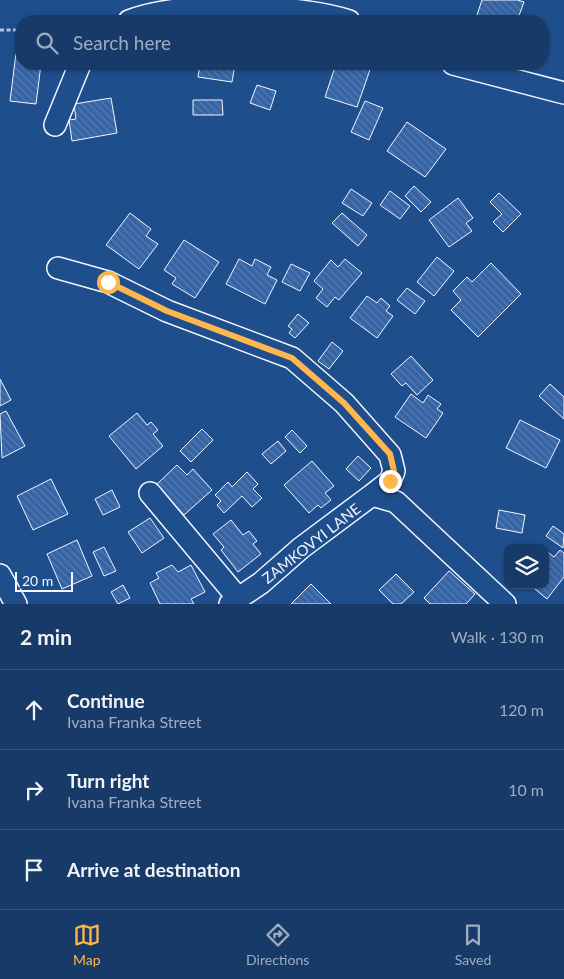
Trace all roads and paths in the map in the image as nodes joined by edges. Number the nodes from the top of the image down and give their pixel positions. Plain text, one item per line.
1 (252, 4) edge
2 (150, 15) edge
3 (324, 15) edge
4 (0, 30) edge
5 (15, 30) edge
6 (78, 70) edge
7 (476, 70) edge
8 (564, 93) edge
9 (55, 125) dead end
10 (58, 268) dead end
11 (150, 493) dead end
12 (372, 495) junction
13 (0, 576) edge
14 (234, 601) edge
15 (16, 604) edge
16 (505, 604) edge

1 - 2 street
1 - 3 street
4 - 5 path
6 - 9 street
7 - 8 street
10 - 12 street
11 - 14 street
12 - 14 street, ZAMKOVYI LANE
12 - 16 street, ZAMKOVYI LANE
13 - 15 street

